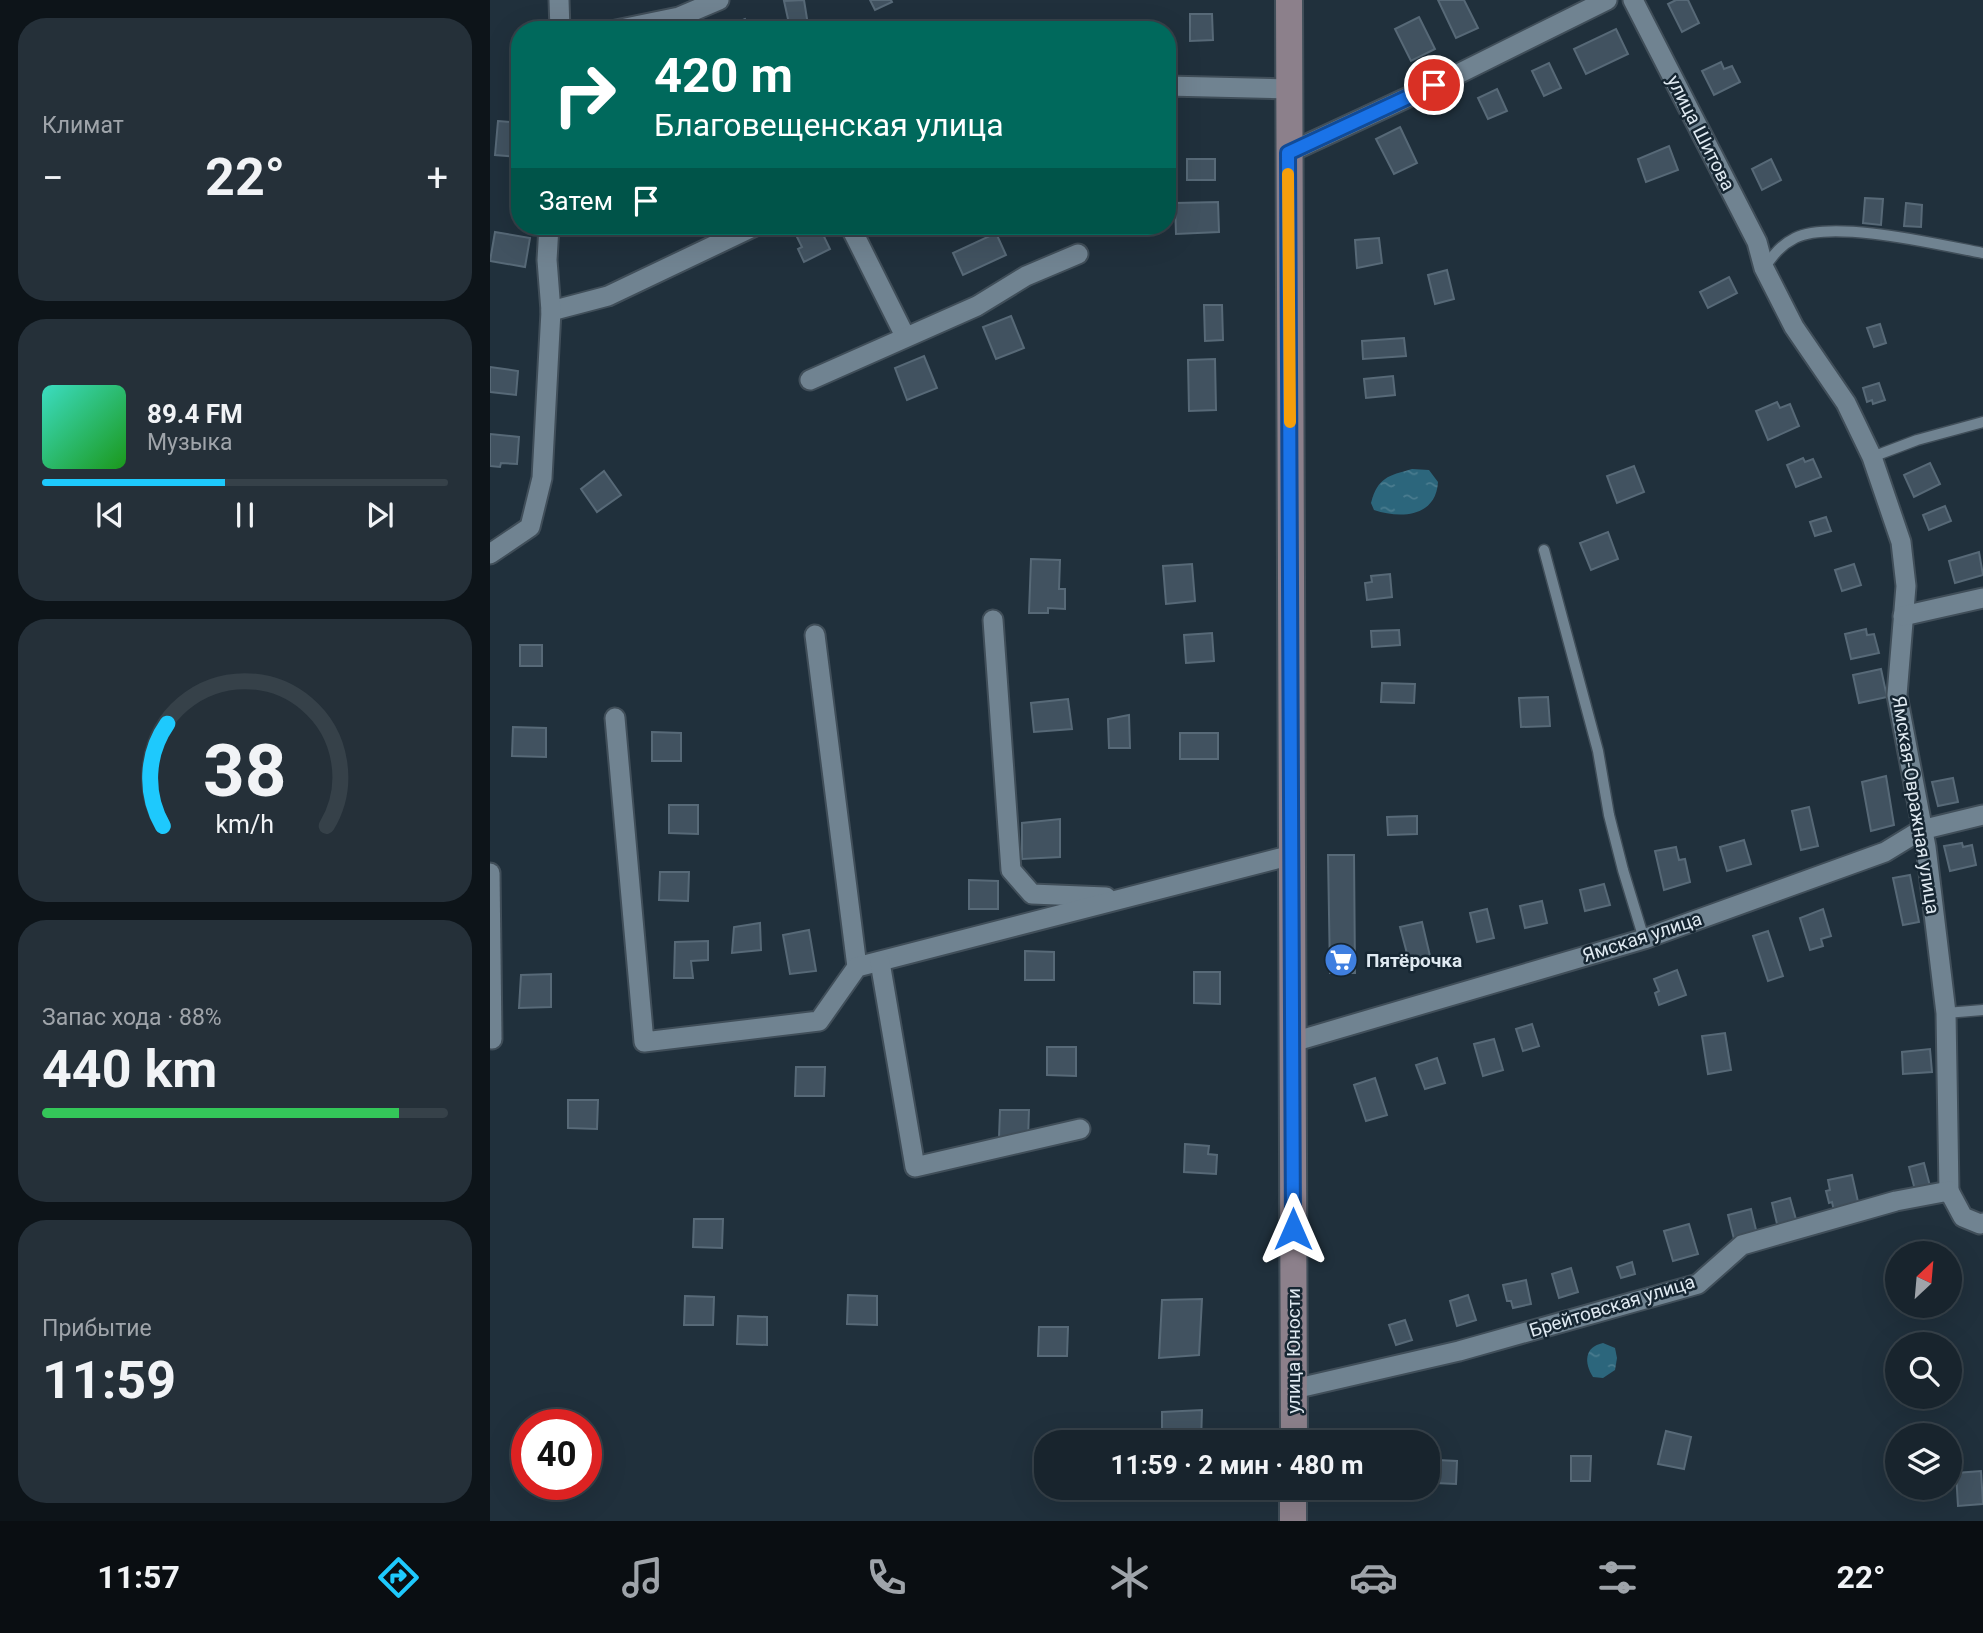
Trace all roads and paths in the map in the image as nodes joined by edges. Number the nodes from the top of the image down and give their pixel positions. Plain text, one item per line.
1 (559, 0) edge
2 (719, 0) edge
3 (1289, 0) edge
4 (1607, 0) edge
5 (1633, 0) edge
6 (560, 21) edge
7 (660, 21) edge
8 (1176, 86) edge
9 (1288, 89) junction
10 (1288, 153) junction
11 (548, 235) edge
12 (736, 235) edge
13 (854, 235) edge
14 (1983, 253) edge
15 (1078, 254) dead end
16 (1764, 268) junction
17 (551, 311) junction
18 (905, 336) junction
19 (810, 380) dead end
20 (1983, 422) edge
21 (1871, 457) junction
22 (1544, 550) dead end
23 (490, 554) edge
24 (1983, 598) edge
25 (1903, 616) junction
26 (993, 620) dead end
27 (814, 635) dead end
28 (615, 718) dead end
29 (1983, 815) edge
30 (1921, 830) junction
31 (1292, 855) junction
32 (490, 873) edge
33 (1126, 898) junction
34 (1644, 939) junction
35 (880, 962) junction
36 (857, 967) junction
37 (1983, 1010) edge
38 (1946, 1013) junction
39 (492, 1039) dead end
40 (1293, 1042) junction
41 (1080, 1129) dead end
42 (1949, 1191) junction
43 (1983, 1223) edge
44 (1294, 1389) junction
45 (1293, 1430) edge
46 (1293, 1500) edge
47 (1293, 1521) edge

1 - 6 street
2 - 7 street
3 - 9 street, улица Юности
4 - 10 street
5 - 16 street, улица Шитова
8 - 9 street
9 - 10 street, улица Юности
10 - 31 street, улица Юности
11 - 17 street
12 - 17 street
13 - 18 street
14 - 16 lane
15 - 18 street
16 - 21 street, Ямская-Овражная улица
17 - 23 street
18 - 19 street
20 - 21 lane
21 - 25 street, Ямская-Овражная улица
22 - 34 lane
24 - 25 street
25 - 30 street, Ямская-Овражная улица
26 - 33 street
27 - 36 street
28 - 36 street
29 - 30 street, Ямская улица
30 - 34 street, Ямская улица
30 - 38 street, Ямская-Овражная улица
31 - 33 street
31 - 40 street, улица Юности
32 - 39 street
33 - 35 street
34 - 40 street, Ямская улица
35 - 36 street
35 - 41 street
37 - 38 lane
38 - 42 street, Ямская-Овражная улица
40 - 44 street, улица Юности
42 - 43 street
42 - 44 street, Брейтовская улица
44 - 45 street, улица Юности
46 - 47 street

